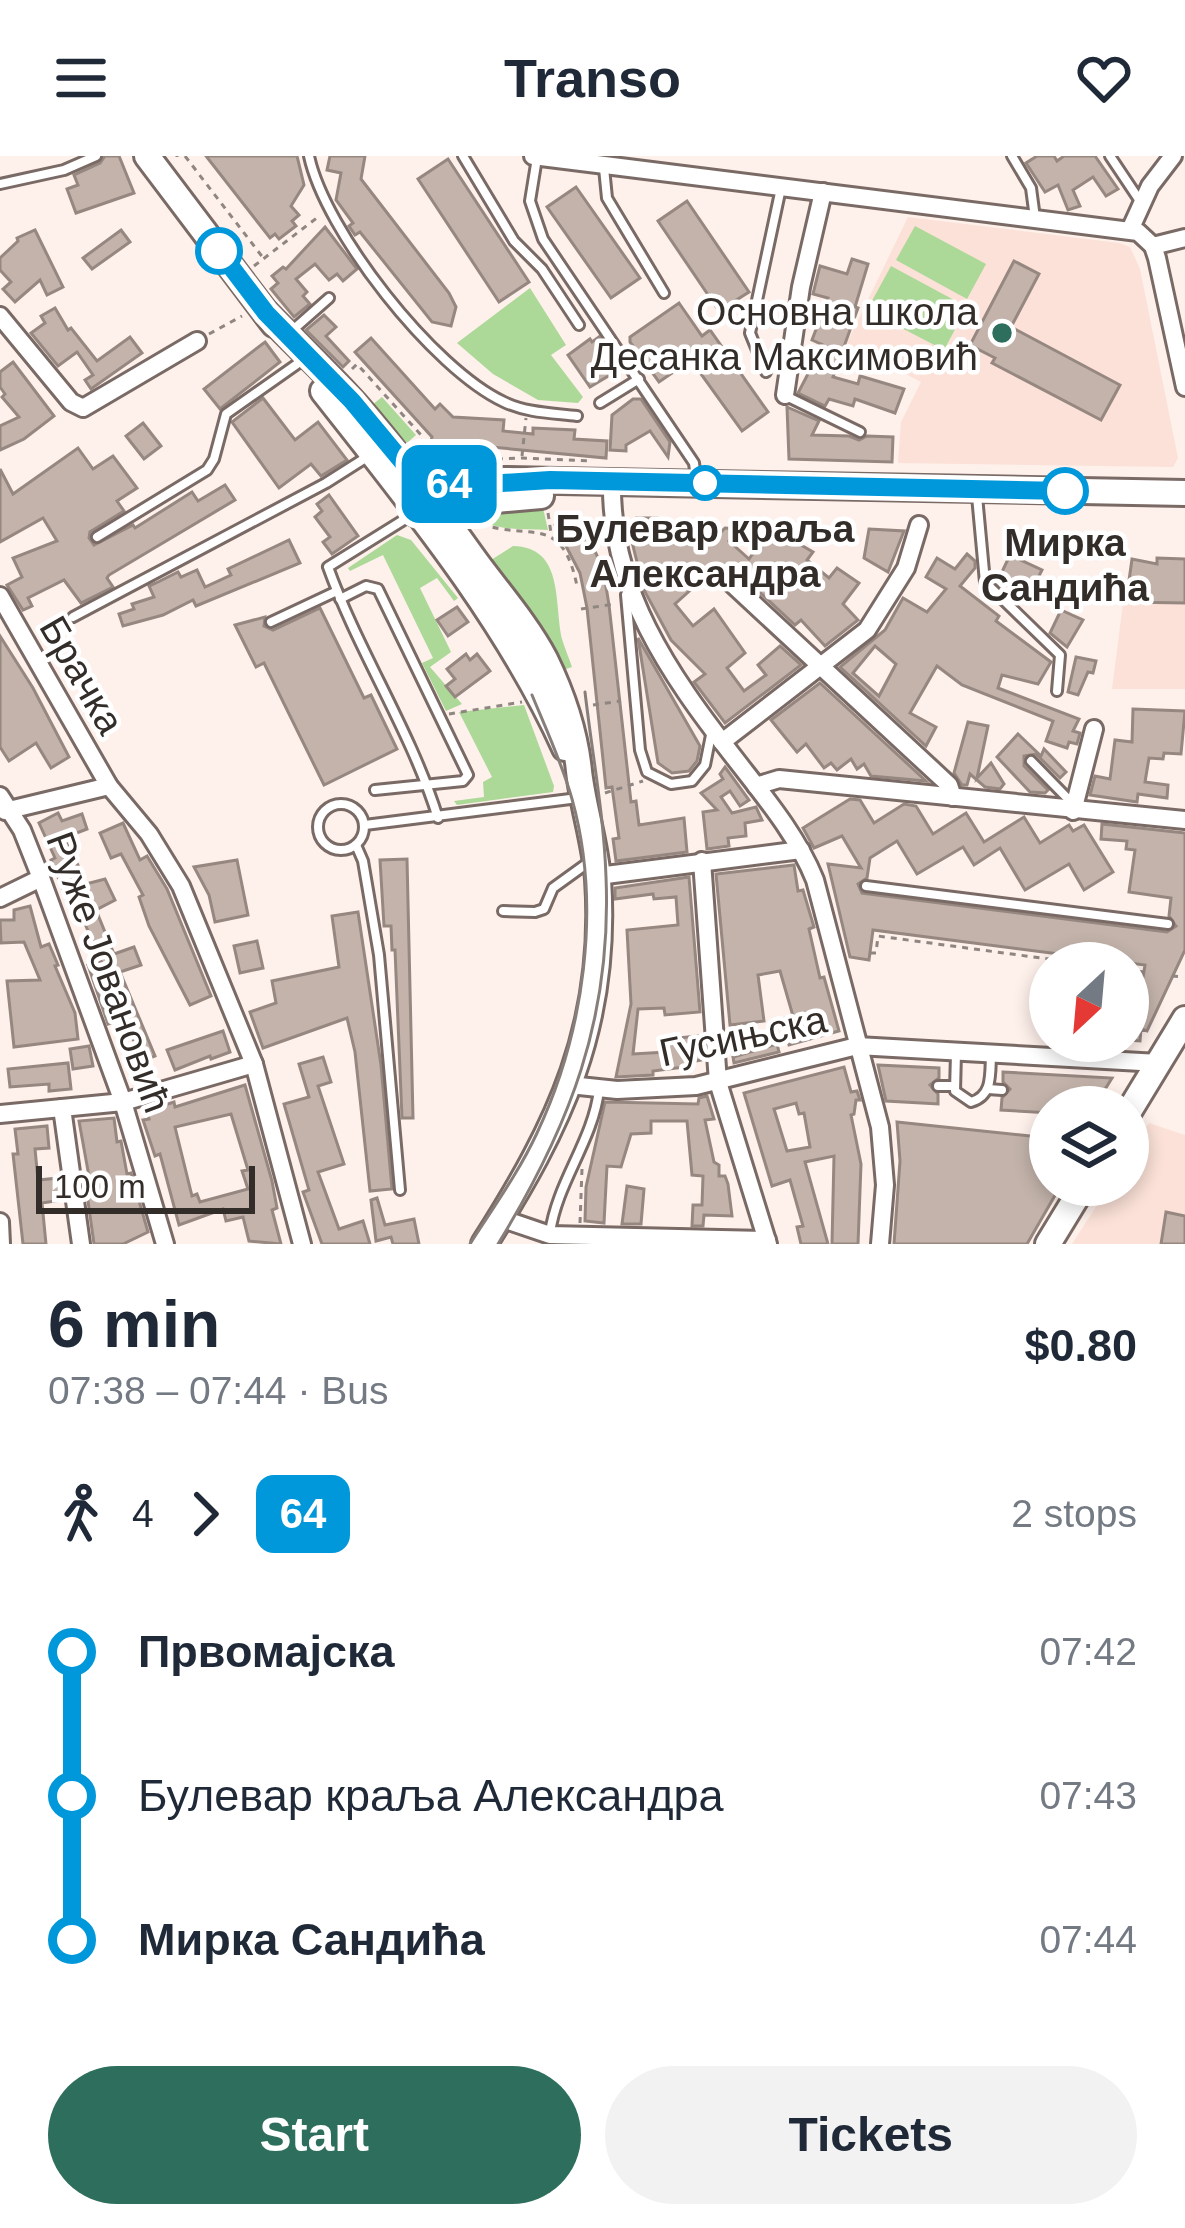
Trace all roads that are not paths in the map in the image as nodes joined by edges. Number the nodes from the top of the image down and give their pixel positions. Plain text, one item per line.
1 (96, 156) edge
2 (147, 156) edge
3 (463, 156) edge
4 (535, 156) edge
5 (1012, 156) edge
6 (1110, 156) edge
7 (1173, 156) edge
8 (310, 161) edge
9 (605, 161) edge
10 (300, 170) dead end
11 (0, 184) edge
12 (781, 187) junction
13 (823, 192) junction
14 (1141, 202) junction
15 (1035, 219) junction
16 (1130, 230) junction
17 (1185, 238) edge
18 (1153, 246) junction
19 (664, 293) dead end
20 (329, 298) dead end
21 (256, 313) junction
22 (0, 316) edge
23 (579, 325) dead end
24 (295, 328) dead end
25 (196, 341) road end
26 (300, 362) junction
27 (1183, 368) edge
28 (766, 371) dead end
29 (639, 380) junction
30 (1185, 387) edge
31 (784, 394) joint
32 (600, 404) dead end
33 (577, 416) dead end
34 (860, 432) dead end
35 (371, 454) junction
36 (406, 466) junction
37 (696, 483) junction
38 (457, 486) junction
39 (612, 489) junction
40 (1185, 493) edge
41 (977, 495) junction
42 (505, 498) junction
43 (1185, 508) edge
44 (427, 511) junction
45 (919, 525) dead end
46 (97, 537) dead end
47 (473, 557) junction
48 (730, 582) dead end
49 (627, 588) junction
50 (338, 595) junction
51 (0, 596) edge
52 (73, 617) dead end
53 (272, 622) dead end
54 (820, 669) junction
55 (1057, 691) dead end
56 (1094, 729) dead end
57 (717, 735) junction
58 (1031, 760) dead end
59 (579, 770) junction
60 (428, 784) junction
61 (109, 786) junction
62 (756, 786) junction
63 (375, 790) dead end
64 (595, 795) junction
65 (953, 797) junction
66 (3, 806) edge
67 (1074, 809) junction
68 (438, 818) junction
69 (1185, 820) edge
70 (365, 825) junction
71 (356, 845) junction
72 (801, 850) junction
73 (702, 861) junction
74 (597, 867) junction
75 (41, 878) junction
76 (866, 886) dead end
77 (0, 898) edge
78 (503, 911) dead end
79 (1168, 924) dead end
80 (1185, 1019) edge
81 (857, 1046) junction
82 (956, 1051) junction
83 (991, 1053) junction
84 (1159, 1063) junction
85 (254, 1064) junction
86 (718, 1082) junction
87 (570, 1085) junction
88 (938, 1086) dead end
89 (954, 1086) junction
90 (1145, 1086) edge
91 (599, 1088) junction
92 (988, 1089) junction
93 (1002, 1090) dead end
94 (123, 1102) junction
95 (62, 1108) junction
96 (0, 1114) edge
97 (400, 1190) dead end
98 (1069, 1206) edge
99 (500, 1218) junction
100 (0, 1222) edge
101 (550, 1235) junction
102 (571, 1240) edge
103 (1044, 1241) edge
104 (767, 1242) edge
105 (1, 1244) edge
106 (81, 1244) edge
107 (165, 1244) edge
108 (302, 1244) edge
109 (484, 1244) edge
110 (880, 1244) edge

1 - 11 lane
2 - 21 main road
3 - 23 lane
4 - 9 street
4 - 29 lane
5 - 15 lane
6 - 14 lane
7 - 14 street
8 - 10 lane
8 - 33 lane
9 - 12 street
9 - 19 lane
12 - 13 street
12 - 28 lane
13 - 15 street
13 - 31 street
14 - 16 street
15 - 16 street
16 - 18 street
17 - 18 street
18 - 27 street
20 - 24 lane
21 - 26 main road
21 - 36 main road
22 - 25 street
26 - 35 main road
26 - 46 lane
27 - 30 street
29 - 32 lane
29 - 37 lane
31 - 34 lane
35 - 44 main road
35 - 52 lane
36 - 38 main road
36 - 44 main road
37 - 39 main road
37 - 41 main road
38 - 39 main road
38 - 44 main road
39 - 41 main road
39 - 42 main road
39 - 49 street
40 - 41 main road
41 - 43 main road
41 - 55 lane
42 - 44 main road
42 - 47 main road
44 - 47 main road
44 - 50 lane
44 - 59 main road
45 - 54 street
47 - 59 main road
48 - 54 street
49 - 57 street
49 - 57 lane
50 - 53 lane
50 - 60 lane
50 - 60 lane
51 - 61 street, Брачка
54 - 57 street
54 - 65 street
56 - 67 street
57 - 62 street
58 - 67 lane
59 - 64 main road
60 - 63 lane
60 - 68 lane
61 - 66 street
61 - 85 street, Брачка
62 - 65 street
62 - 72 street
64 - 68 lane
64 - 74 main road
65 - 67 street
66 - 75 street, Руже Јовановић
67 - 69 street
68 - 70 lane
70 - 71 lane
70 - 71 lane
71 - 97 lane
72 - 73 street
72 - 81 street
73 - 74 street
73 - 86 street
74 - 78 lane
74 - 87 main road
75 - 77 street
75 - 94 street, Руже Јовановић
76 - 79 lane
80 - 84 main road
81 - 82 street, Гусињска
81 - 86 street, Гусињска
81 - 110 street
82 - 83 street, Гусињска
82 - 89 lane
83 - 84 street, Гусињска
83 - 92 lane
84 - 90 main road
85 - 94 street
85 - 108 street, Брачка
86 - 91 street, Гусињска
86 - 104 street
87 - 91 street, Гусињска
87 - 99 main road
88 - 89 lane
89 - 92 lane
91 - 101 lane
92 - 93 lane
94 - 95 street
94 - 107 street, Руже Јовановић
95 - 96 street
95 - 106 street
98 - 103 main road
99 - 101 street
99 - 109 main road
100 - 105 street
101 - 102 street
102 - 104 street

